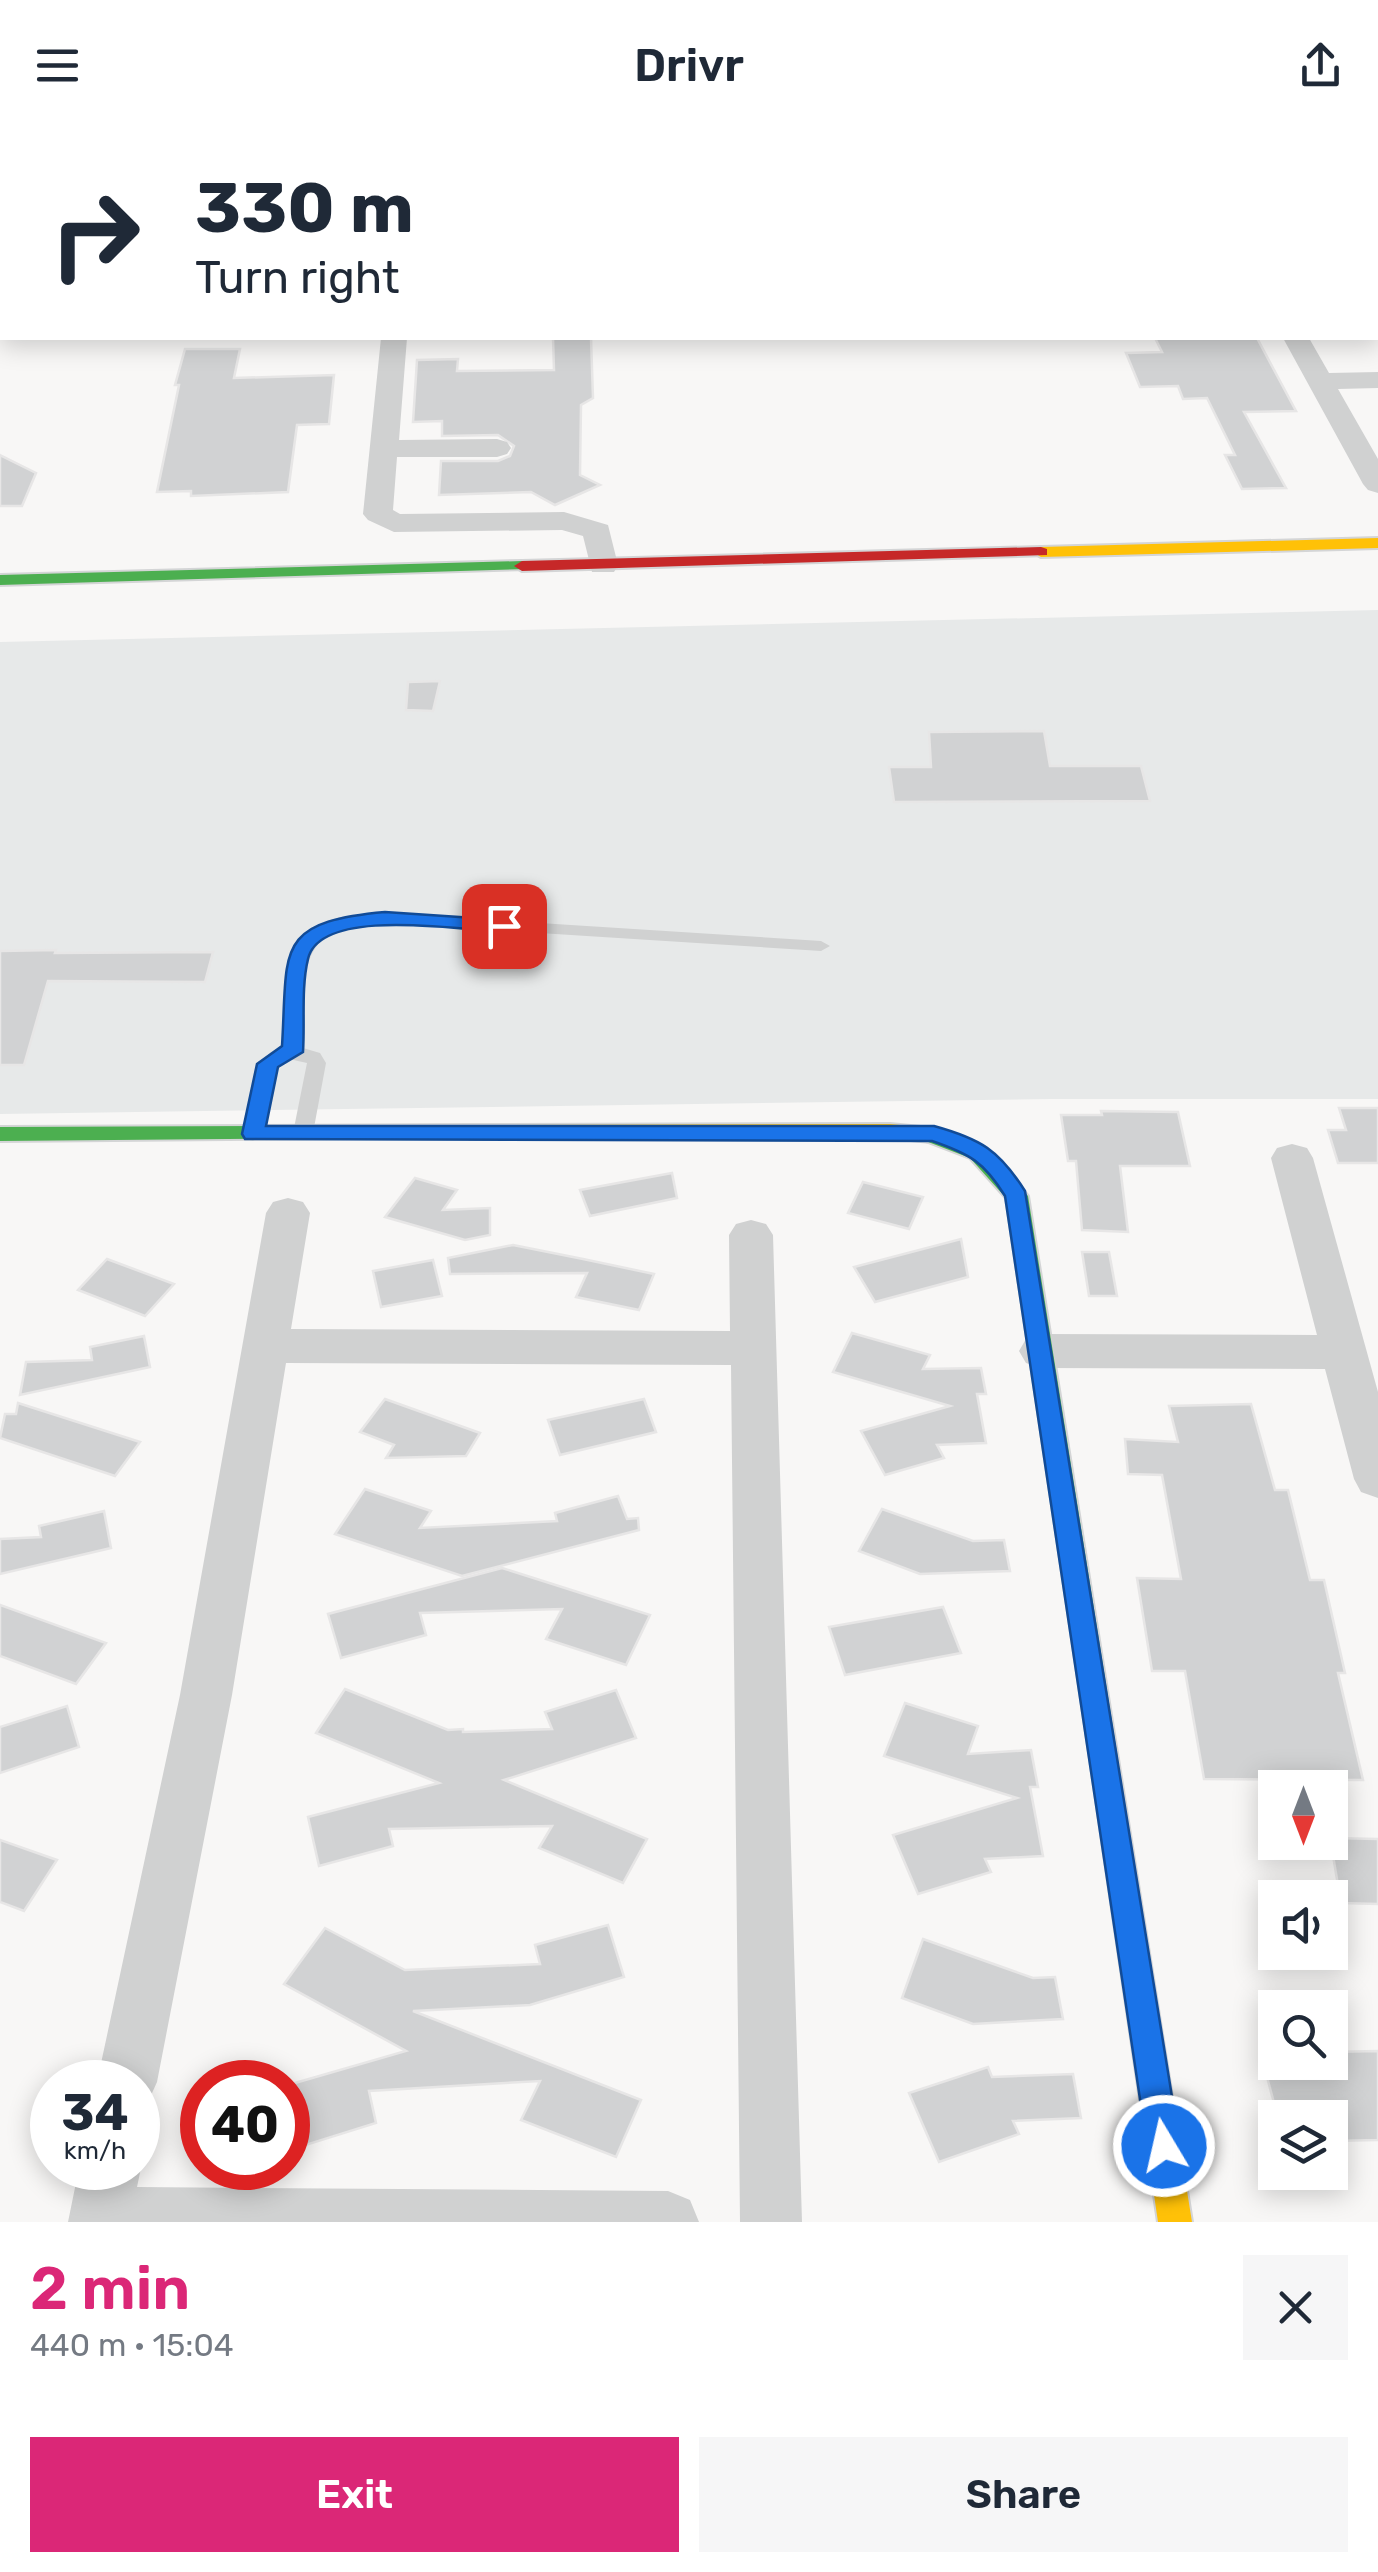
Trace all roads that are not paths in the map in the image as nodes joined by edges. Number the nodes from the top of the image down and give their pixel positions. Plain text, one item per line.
1 (394, 340) edge
2 (1297, 340) edge
3 (1378, 380) edge
4 (1321, 381) junction
5 (497, 448) dead end
6 (383, 449) junction
7 (1378, 484) edge
8 (1378, 544) edge
9 (604, 565) junction
10 (0, 580) edge
11 (821, 946) dead end
12 (293, 1052) junction
13 (303, 1133) junction
14 (0, 1134) edge
15 (253, 1134) junction
16 (1292, 1158) dead end
17 (288, 1213) dead end
18 (751, 1235) dead end
19 (266, 1346) junction
20 (752, 1348) junction
21 (1042, 1351) junction
22 (1344, 1352) junction
23 (1378, 1479) edge
24 (131, 2060) edge
25 (103, 2202) edge
26 (668, 2222) edge
27 (771, 2222) edge
28 (1175, 2222) edge

1 - 6 street
2 - 4 street
3 - 4 street
4 - 7 street
5 - 6 street
6 - 9 street
8 - 9 street
9 - 10 street
11 - 12 lane
12 - 13 lane
12 - 15 lane
13 - 15 street
13 - 21 street
14 - 15 street
16 - 22 street
17 - 19 street
18 - 20 street
19 - 20 street
19 - 24 street
20 - 27 street
21 - 22 street
21 - 28 street
22 - 23 street
25 - 26 street

